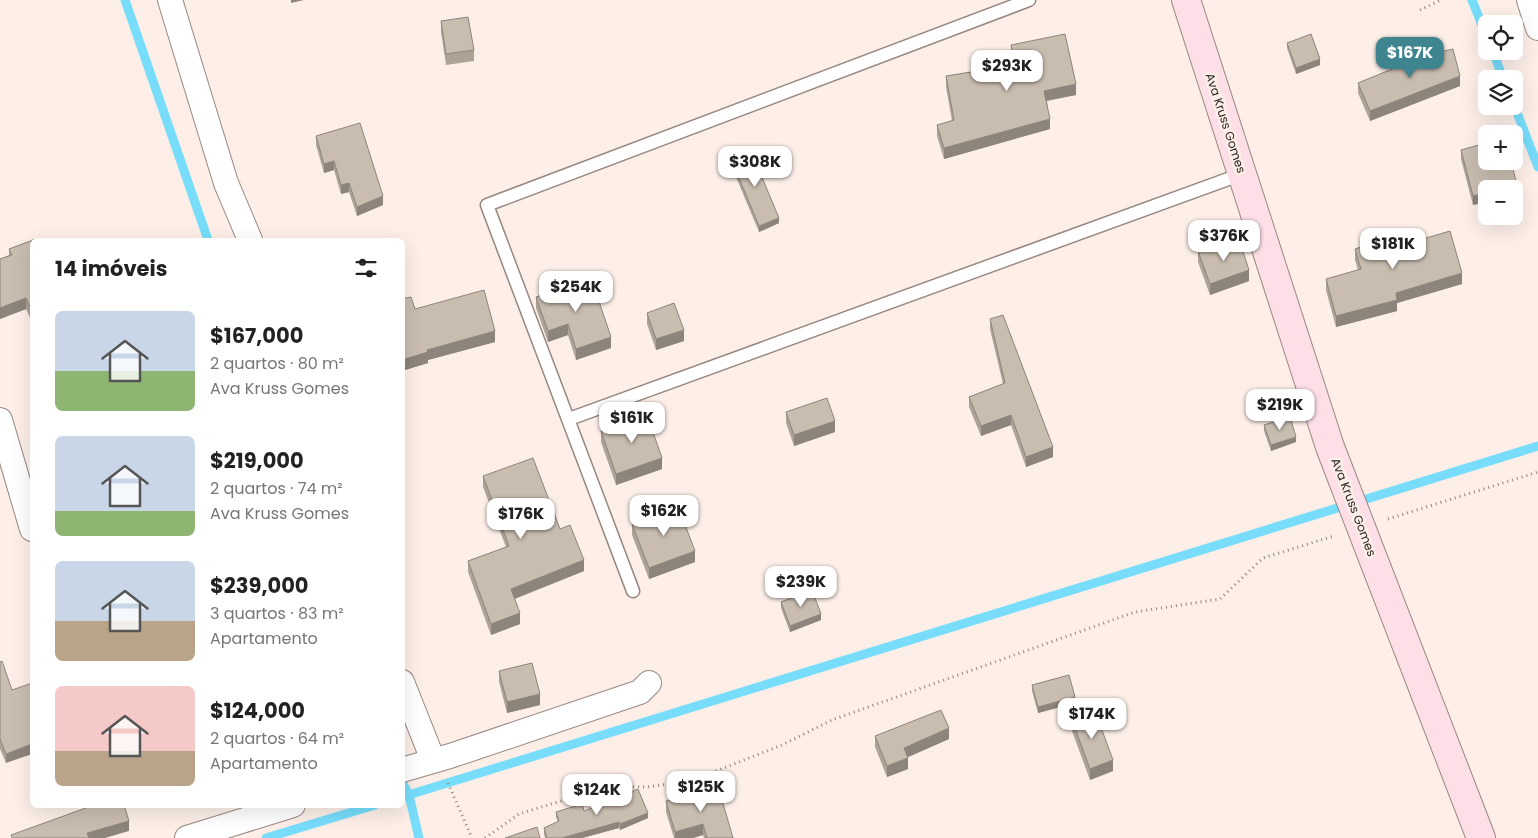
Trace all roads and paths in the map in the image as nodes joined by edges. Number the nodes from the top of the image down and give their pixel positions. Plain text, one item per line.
1 (170, 0) edge
2 (1030, 0) edge
3 (1186, 0) edge
4 (1441, 0) edge
5 (1529, 0) edge
6 (1420, 10) dead end
7 (1538, 28) edge
8 (1242, 174) junction
9 (249, 238) edge
10 (569, 419) junction
11 (0, 420) edge
12 (1538, 472) edge
13 (1386, 520) dead end
14 (30, 522) edge
15 (1339, 534) dead end
16 (633, 591) dead end
17 (649, 682) dead end
18 (405, 690) edge
19 (433, 760) junction
20 (405, 769) edge
21 (452, 794) dead end
22 (283, 808) edge
23 (187, 838) edge
24 (472, 838) edge
25 (485, 838) edge
26 (1481, 838) edge

1 - 9 street
2 - 10 lane
3 - 8 street, Ava Kruss Gomes
4 - 6 path
5 - 7 street
8 - 10 lane
8 - 26 street, Ava Kruss Gomes
10 - 16 lane
11 - 14 street
12 - 13 path
15 - 25 path
17 - 19 street
18 - 19 street
19 - 20 street
21 - 24 path
22 - 23 street

